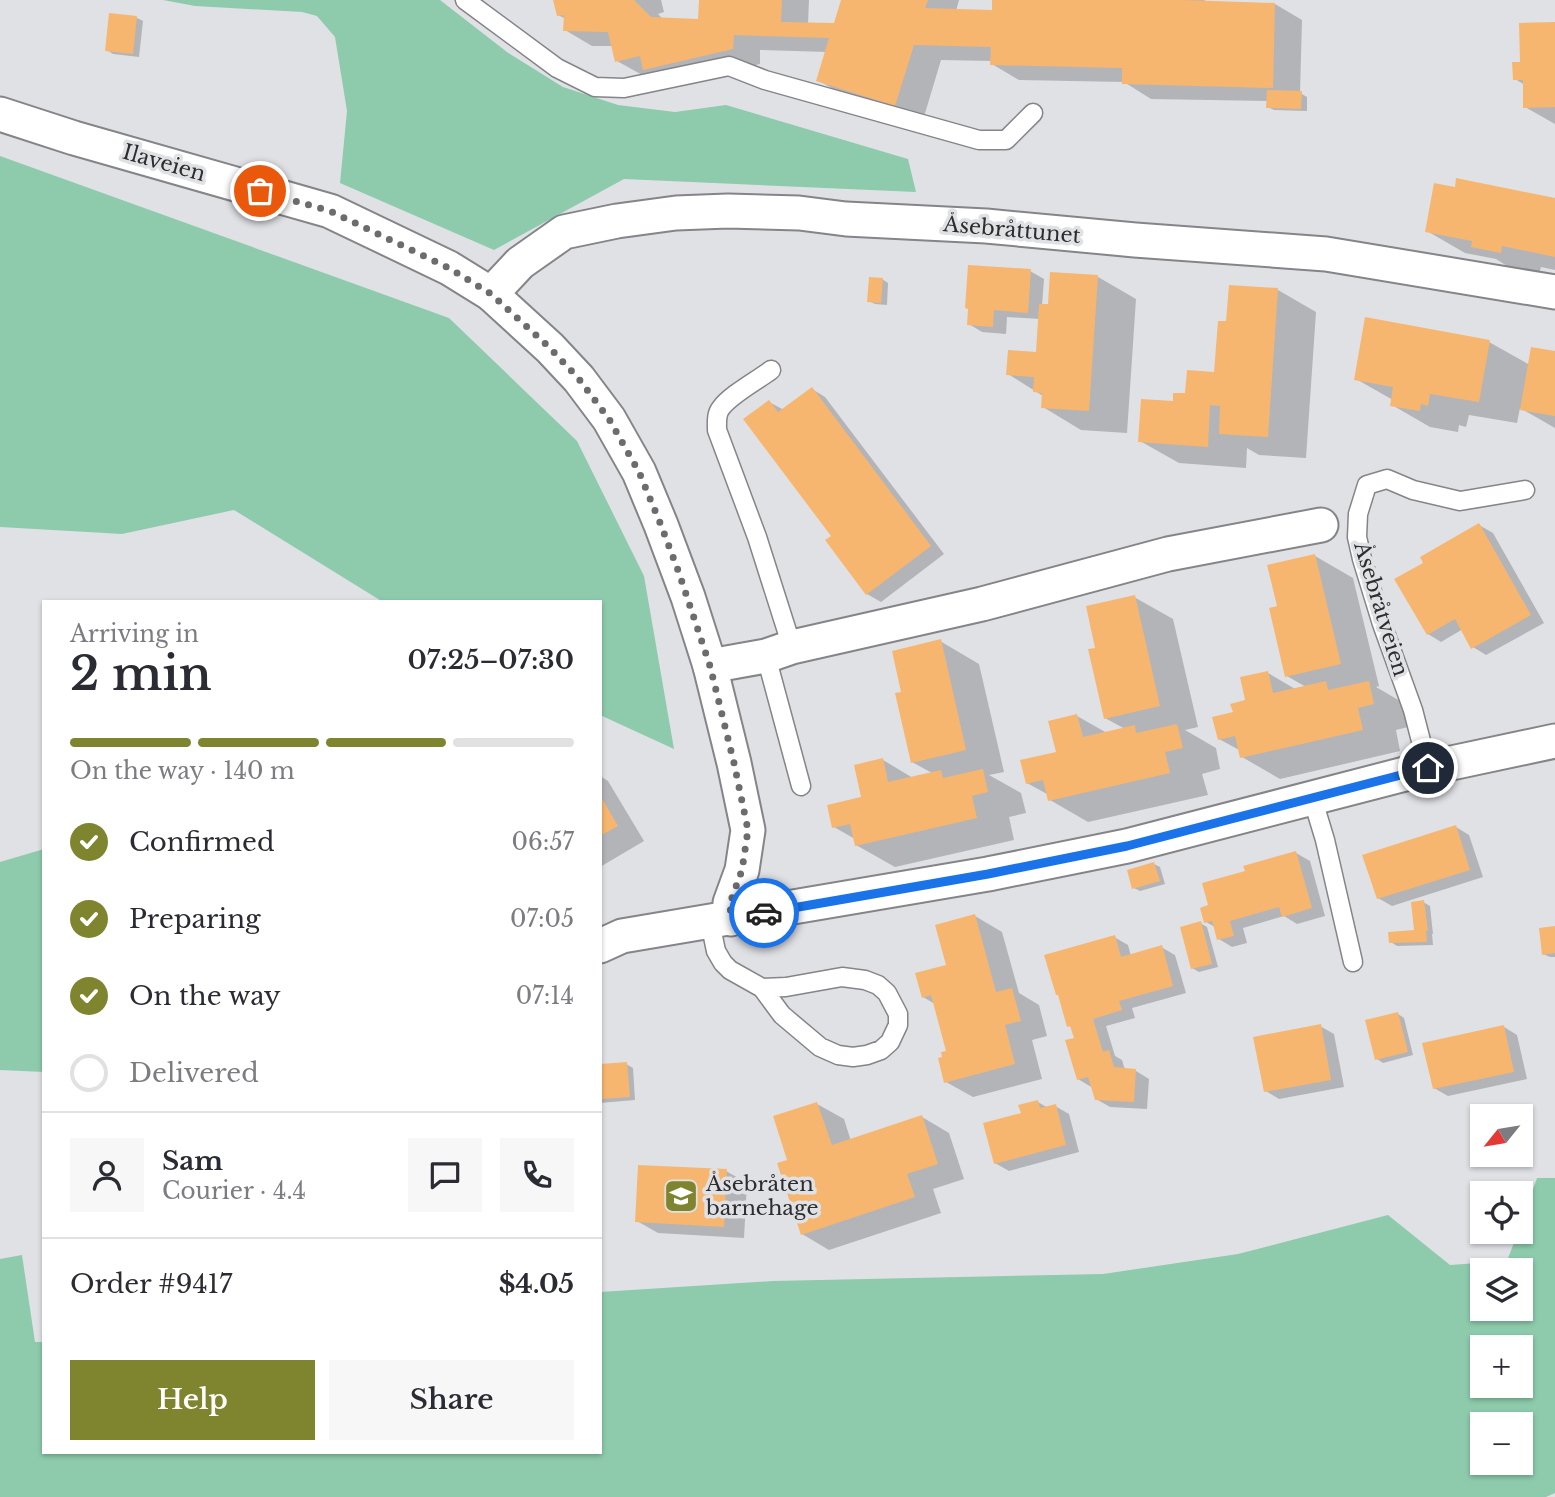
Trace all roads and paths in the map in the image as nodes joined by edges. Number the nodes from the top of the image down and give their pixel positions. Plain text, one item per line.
1 (465, 0) edge
2 (1033, 113) dead end
3 (0, 114) edge
4 (1555, 292) edge
5 (491, 294) junction
6 (771, 370) dead end
7 (1525, 490) dead end
8 (1321, 526) dead end
9 (779, 652) junction
10 (710, 666) junction
11 (1555, 741) edge
12 (1428, 768) junction
13 (801, 786) dead end
14 (1312, 797) junction
15 (720, 920) junction
16 (602, 945) edge
17 (1353, 962) dead end
18 (762, 988) junction

1 - 2 lane
3 - 5 street, Ilaveien
4 - 5 street, Åsebråttunet
5 - 10 street, Ilaveien
6 - 9 lane
7 - 12 lane, Åsebråtveien
8 - 9 street
9 - 10 street
9 - 13 lane
10 - 15 street, Ilaveien
11 - 12 street
12 - 14 street
14 - 15 street
14 - 17 lane
15 - 16 street
15 - 18 lane
18 - 18 lane

